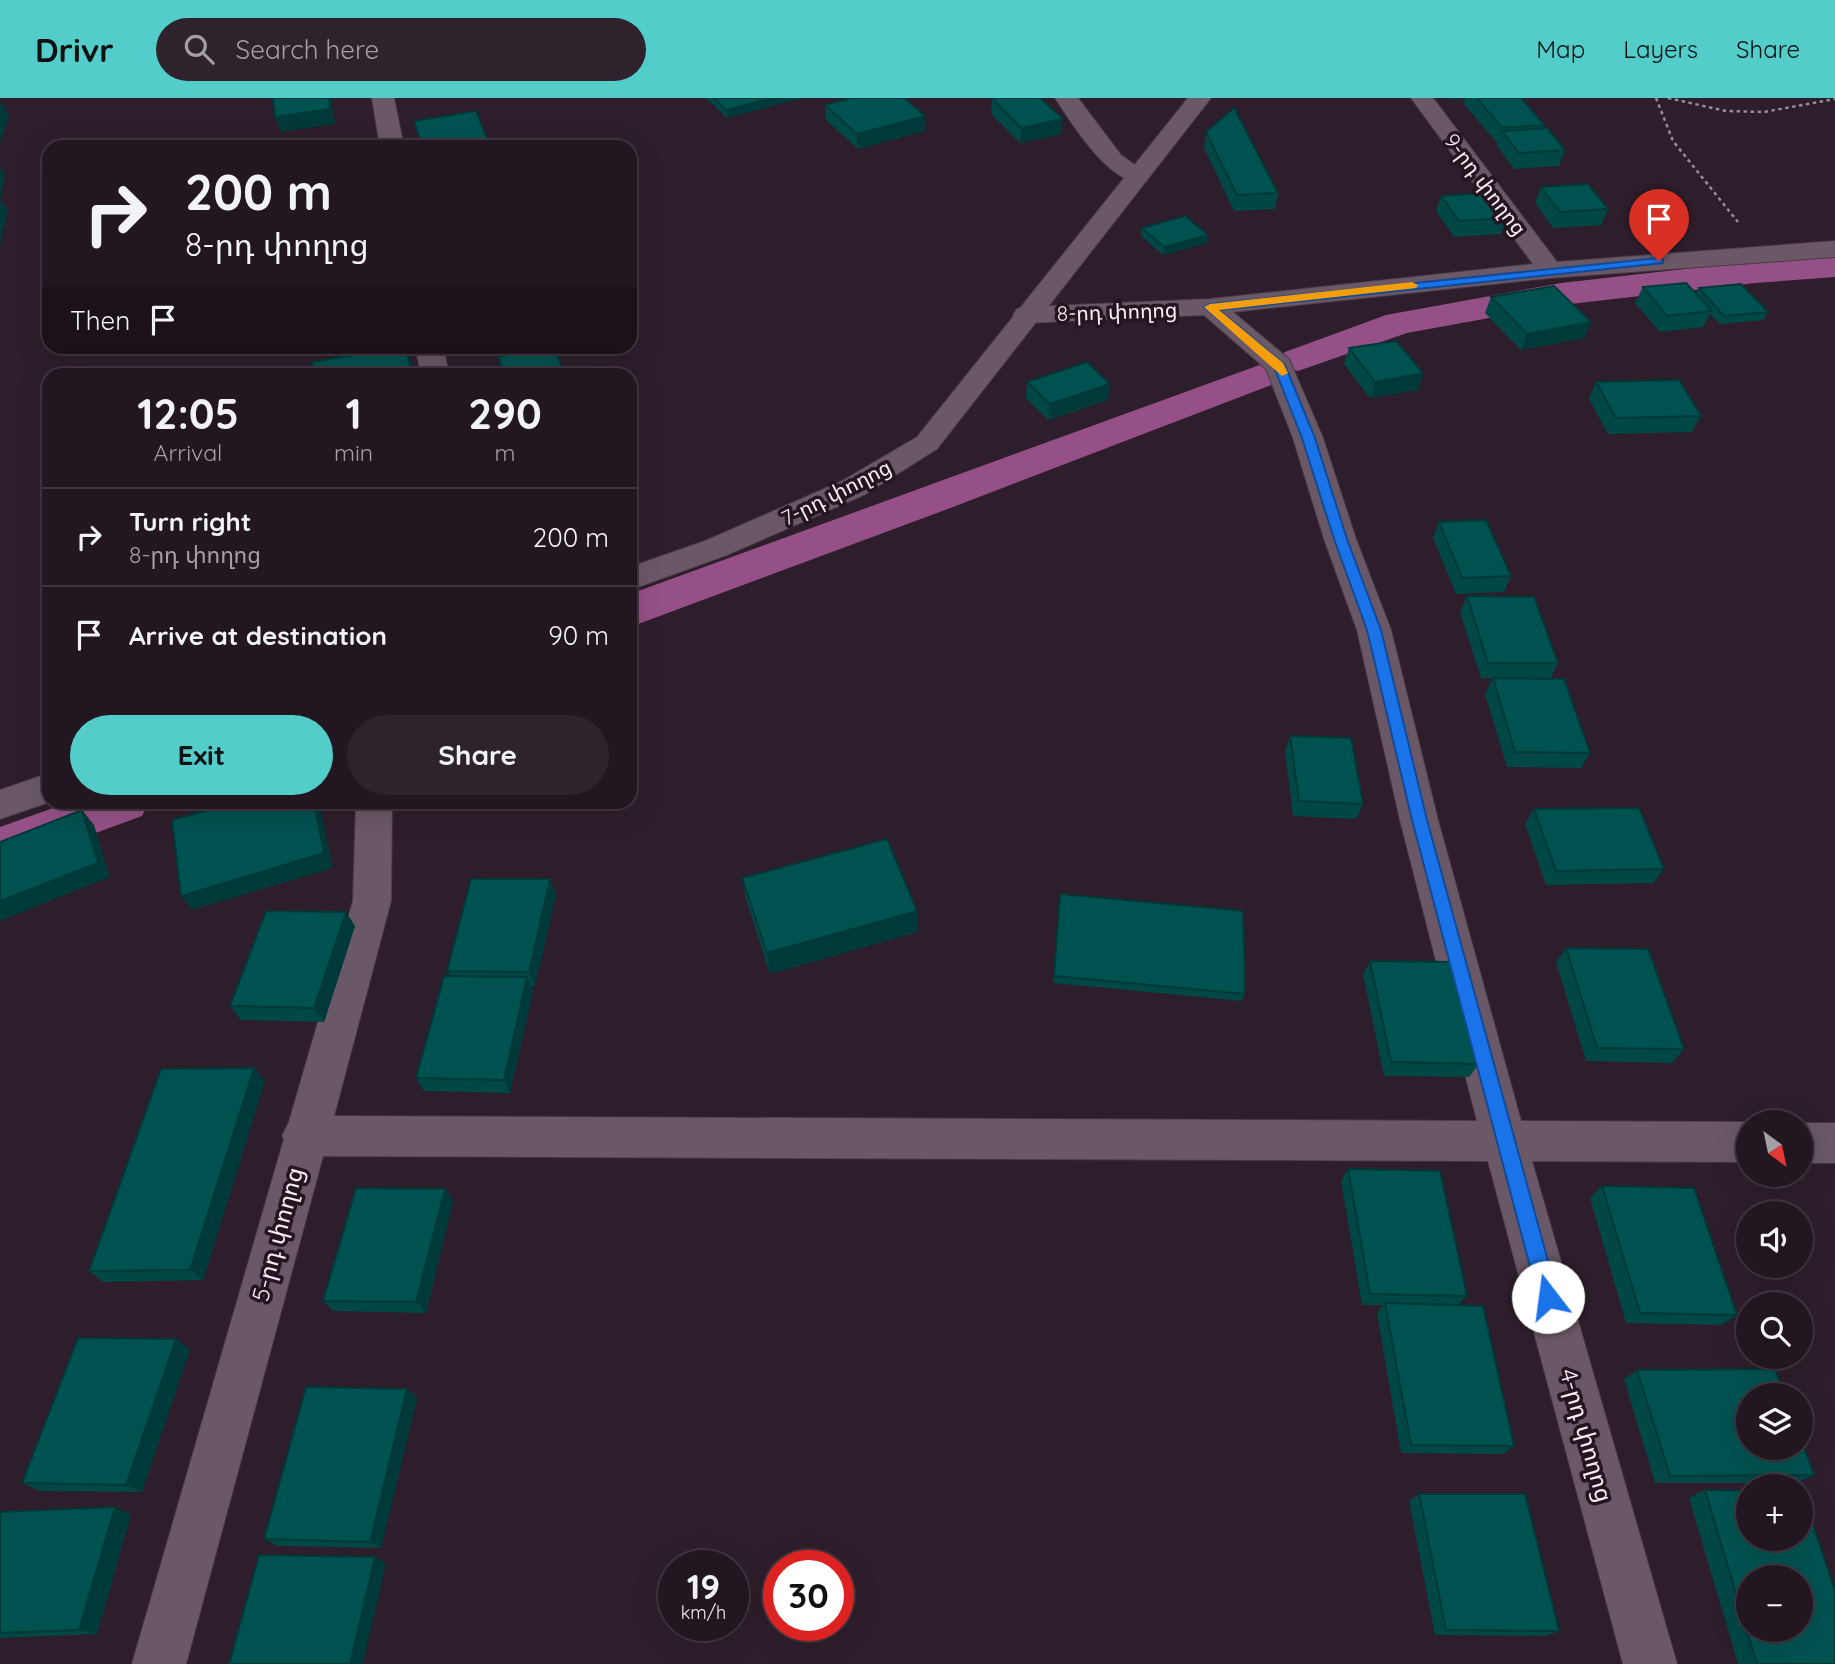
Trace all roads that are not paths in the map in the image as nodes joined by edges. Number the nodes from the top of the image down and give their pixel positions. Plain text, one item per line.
1 (383, 98) edge
2 (1066, 98) edge
3 (1200, 98) edge
4 (1422, 98) edge
5 (391, 140) edge
6 (1139, 176) junction
7 (1835, 249) edge
8 (1550, 270) junction
9 (1210, 307) junction
10 (1026, 315) junction
11 (637, 576) edge
12 (42, 790) edge
13 (0, 805) edge
14 (374, 809) edge
15 (304, 1136) junction
16 (1504, 1140) junction
17 (1736, 1142) edge
18 (1813, 1143) edge
19 (1835, 1143) edge
20 (159, 1664) edge
21 (1650, 1664) edge

1 - 5 street
2 - 6 street
3 - 6 street, 7-րդ փողոց
4 - 8 street, 9-րդ փողոց
6 - 10 street, 7-րդ փողոց
7 - 8 street, 8-րդ փողոց
8 - 9 street, 8-րդ փողոց
9 - 10 street, 8-րդ փողոց
9 - 16 street, 4-րդ փողոց
10 - 11 street, 7-րդ փողոց
12 - 13 street
14 - 15 street, 5-րդ փողոց
15 - 16 street
15 - 20 street, 5-րդ փողոց
16 - 17 street
16 - 21 street, 4-րդ փողոց
18 - 19 street

